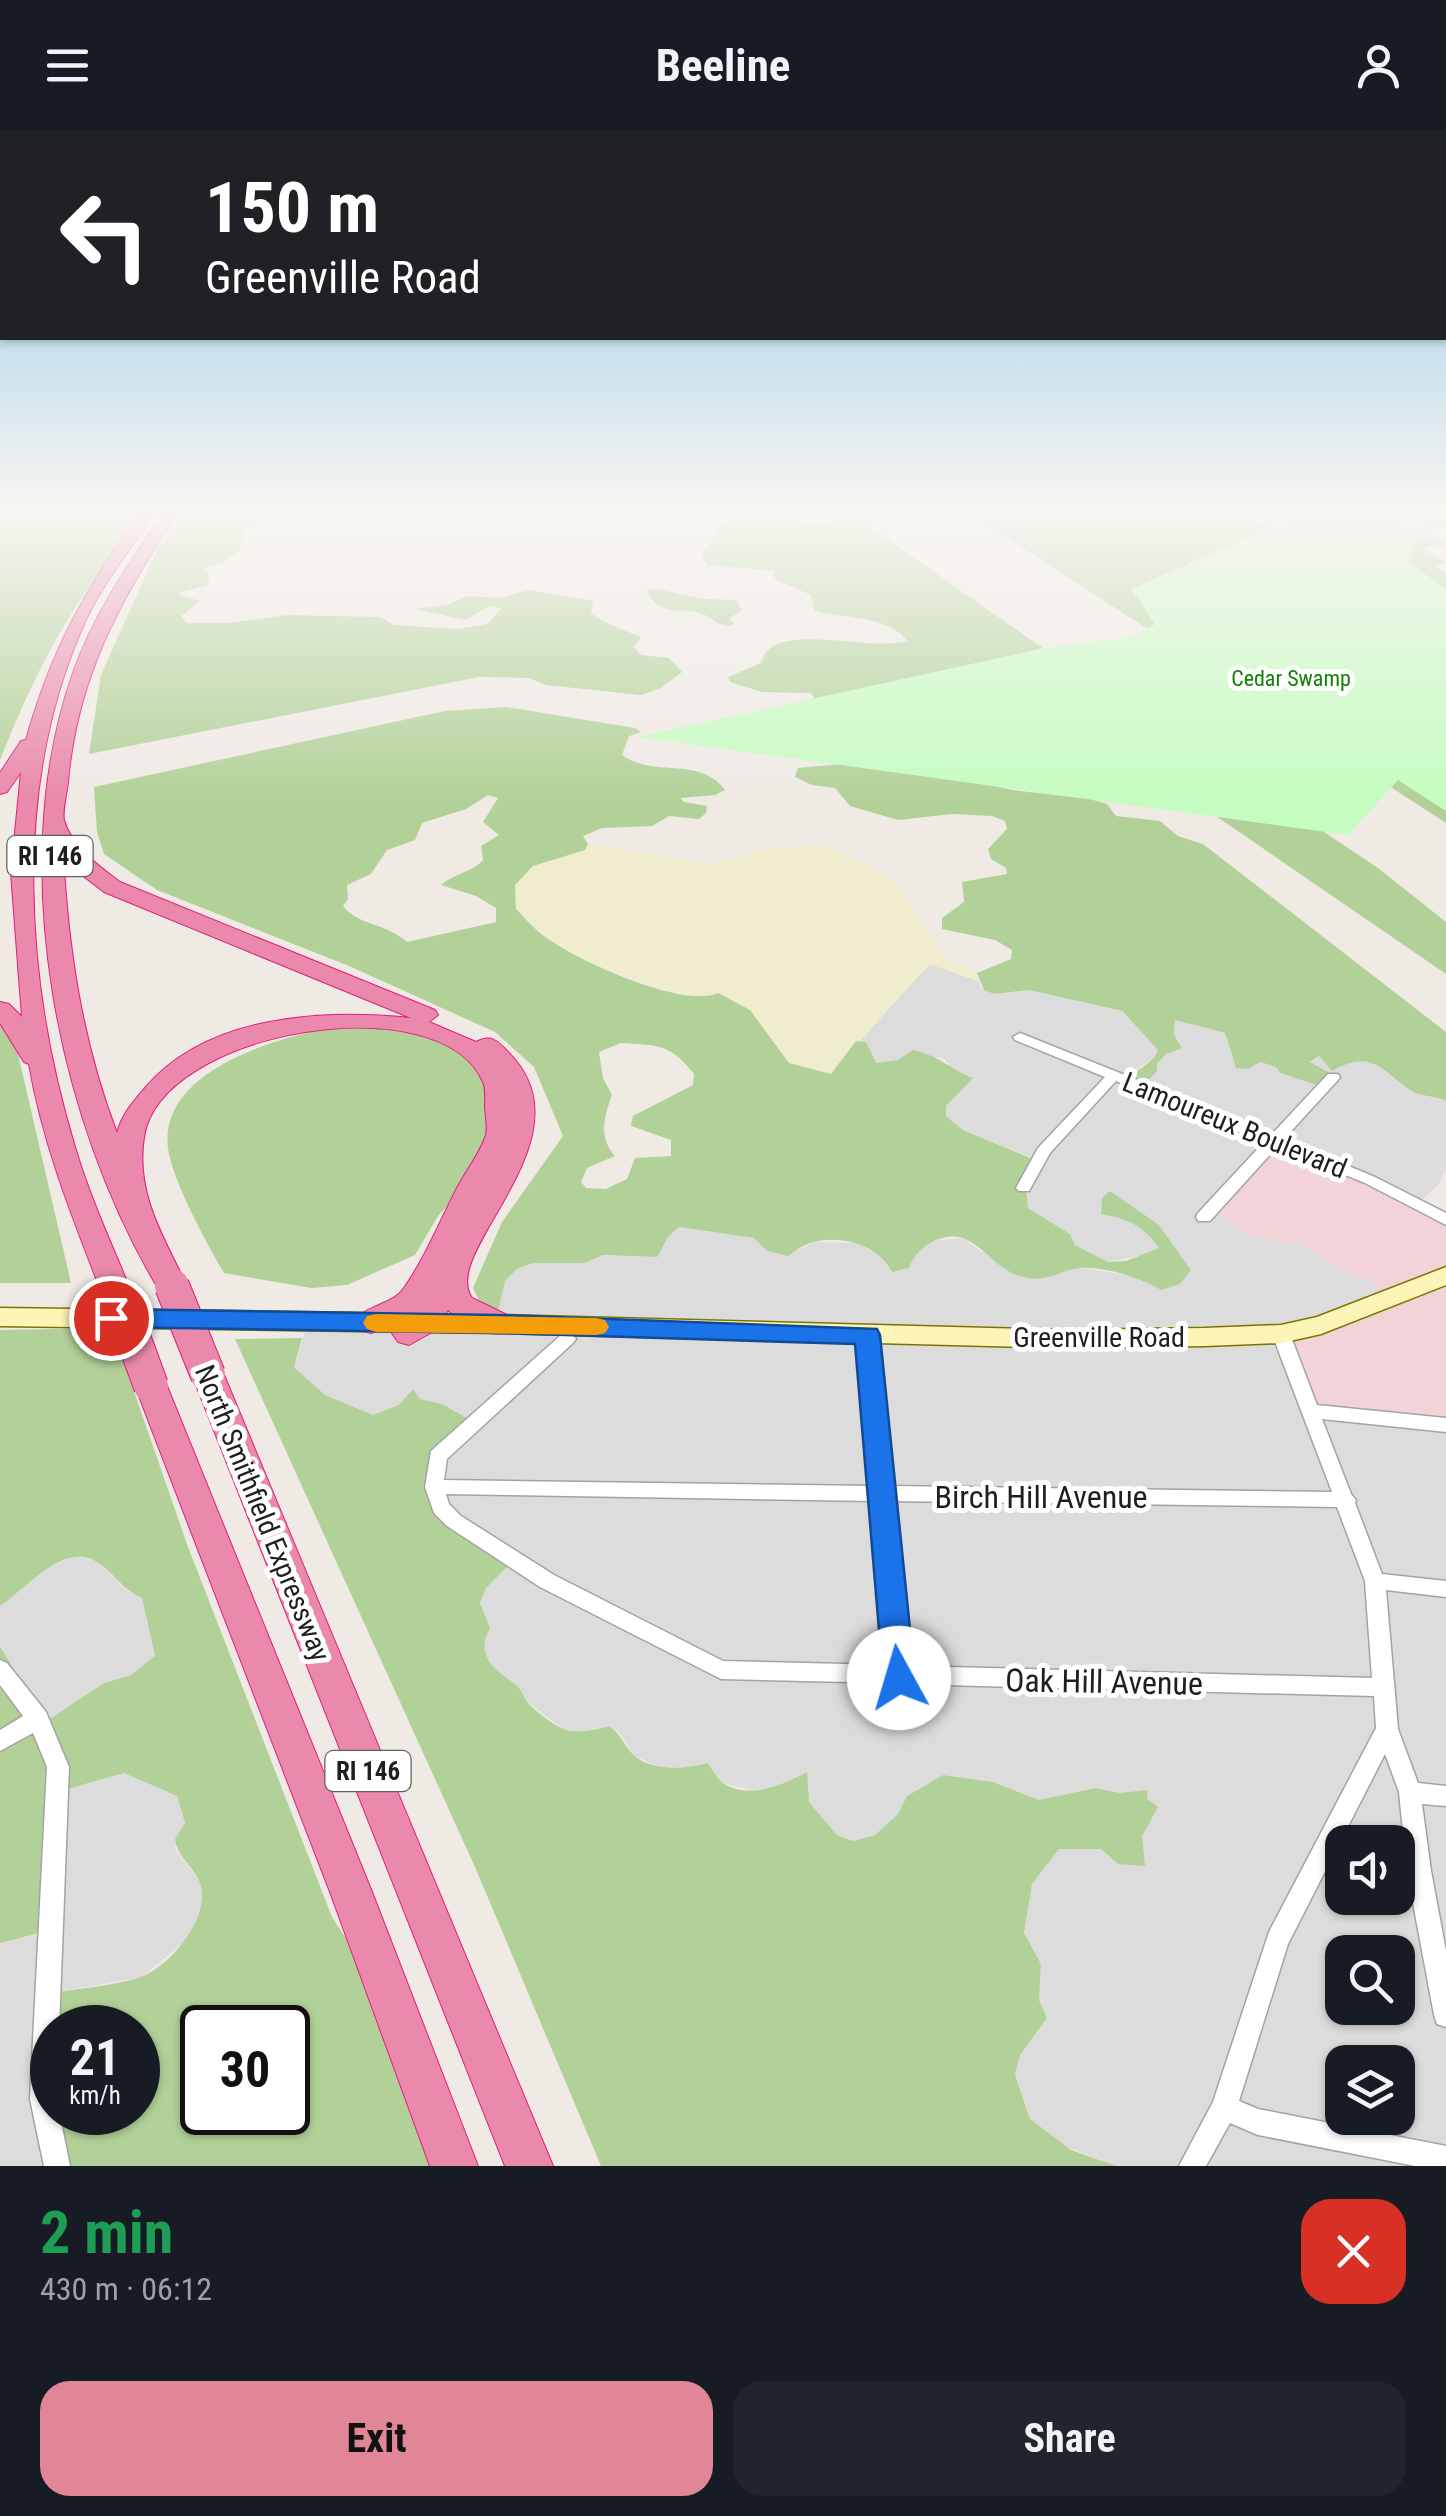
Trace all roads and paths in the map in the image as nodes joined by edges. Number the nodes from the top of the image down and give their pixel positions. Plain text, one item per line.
1 (82, 610) edge
2 (108, 610) edge
3 (34, 735) junction
4 (0, 788) edge
5 (53, 818) junction
6 (0, 1010) edge
7 (1020, 1037) dead end
8 (1114, 1076) junction
9 (1333, 1078) dead end
10 (46, 1082) junction
11 (1274, 1140) junction
12 (1024, 1188) dead end
13 (136, 1212) junction
14 (1204, 1217) dead end
15 (1446, 1220) edge
16 (1446, 1275) edge
17 (451, 1282) junction
18 (0, 1316) edge
19 (404, 1320) junction
20 (498, 1324) junction
21 (0, 1327) edge
22 (740, 1333) junction
23 (1281, 1334) junction
24 (868, 1335) junction
25 (567, 1339) junction
26 (1310, 1411) junction
27 (1446, 1425) edge
28 (434, 1487) junction
29 (884, 1496) junction
30 (1347, 1500) junction
31 (1375, 1582) junction
32 (1446, 1589) edge
33 (0, 1669) edge
34 (899, 1678) junction
35 (1383, 1688) junction
36 (38, 1719) junction
37 (1387, 1729) junction
38 (0, 1741) edge
39 (1410, 1792) junction
40 (1446, 1796) edge
41 (1446, 2015) edge
42 (1224, 2108) junction
43 (1446, 2159) edge
44 (57, 2166) edge
45 (454, 2166) edge
46 (529, 2166) edge
47 (1192, 2166) edge

1 - 3 highway, North Smithfield Expressway / RI 146
2 - 5 highway, North Smithfield Expressway / RI 146
3 - 4 highway
3 - 10 highway, North Smithfield Expressway / RI 146
5 - 13 highway, North Smithfield Expressway / RI 146
5 - 17 highway
6 - 10 highway
7 - 8 street, Lamoureux Boulevard
8 - 11 street, Lamoureux Boulevard
8 - 12 street
9 - 11 street
10 - 45 highway, North Smithfield Expressway / RI 146, bridge
11 - 14 street
11 - 15 street, Lamoureux Boulevard
13 - 19 highway
13 - 46 highway, North Smithfield Expressway / RI 146, bridge
16 - 23 main road, Greenville Road
17 - 19 highway
17 - 20 highway
18 - 19 main road, Greenville Road
19 - 20 main road, Greenville Road
19 - 21 main road, Greenville Road
19 - 25 main road, Greenville Road
20 - 22 main road, Greenville Road
22 - 24 main road, Greenville Road
22 - 25 main road, Greenville Road
23 - 24 main road, Greenville Road
23 - 26 street
24 - 29 street
25 - 28 street
26 - 27 street
26 - 30 street
28 - 29 street, Birch Hill Avenue
28 - 34 street, Oak Hill Avenue
29 - 30 street, Birch Hill Avenue
29 - 34 street
30 - 31 street
31 - 32 street
31 - 35 street
33 - 36 street
34 - 35 street, Oak Hill Avenue
35 - 37 street
36 - 38 street
36 - 44 street
37 - 39 street
37 - 42 street
39 - 40 street
39 - 41 street
42 - 43 street
42 - 47 street

